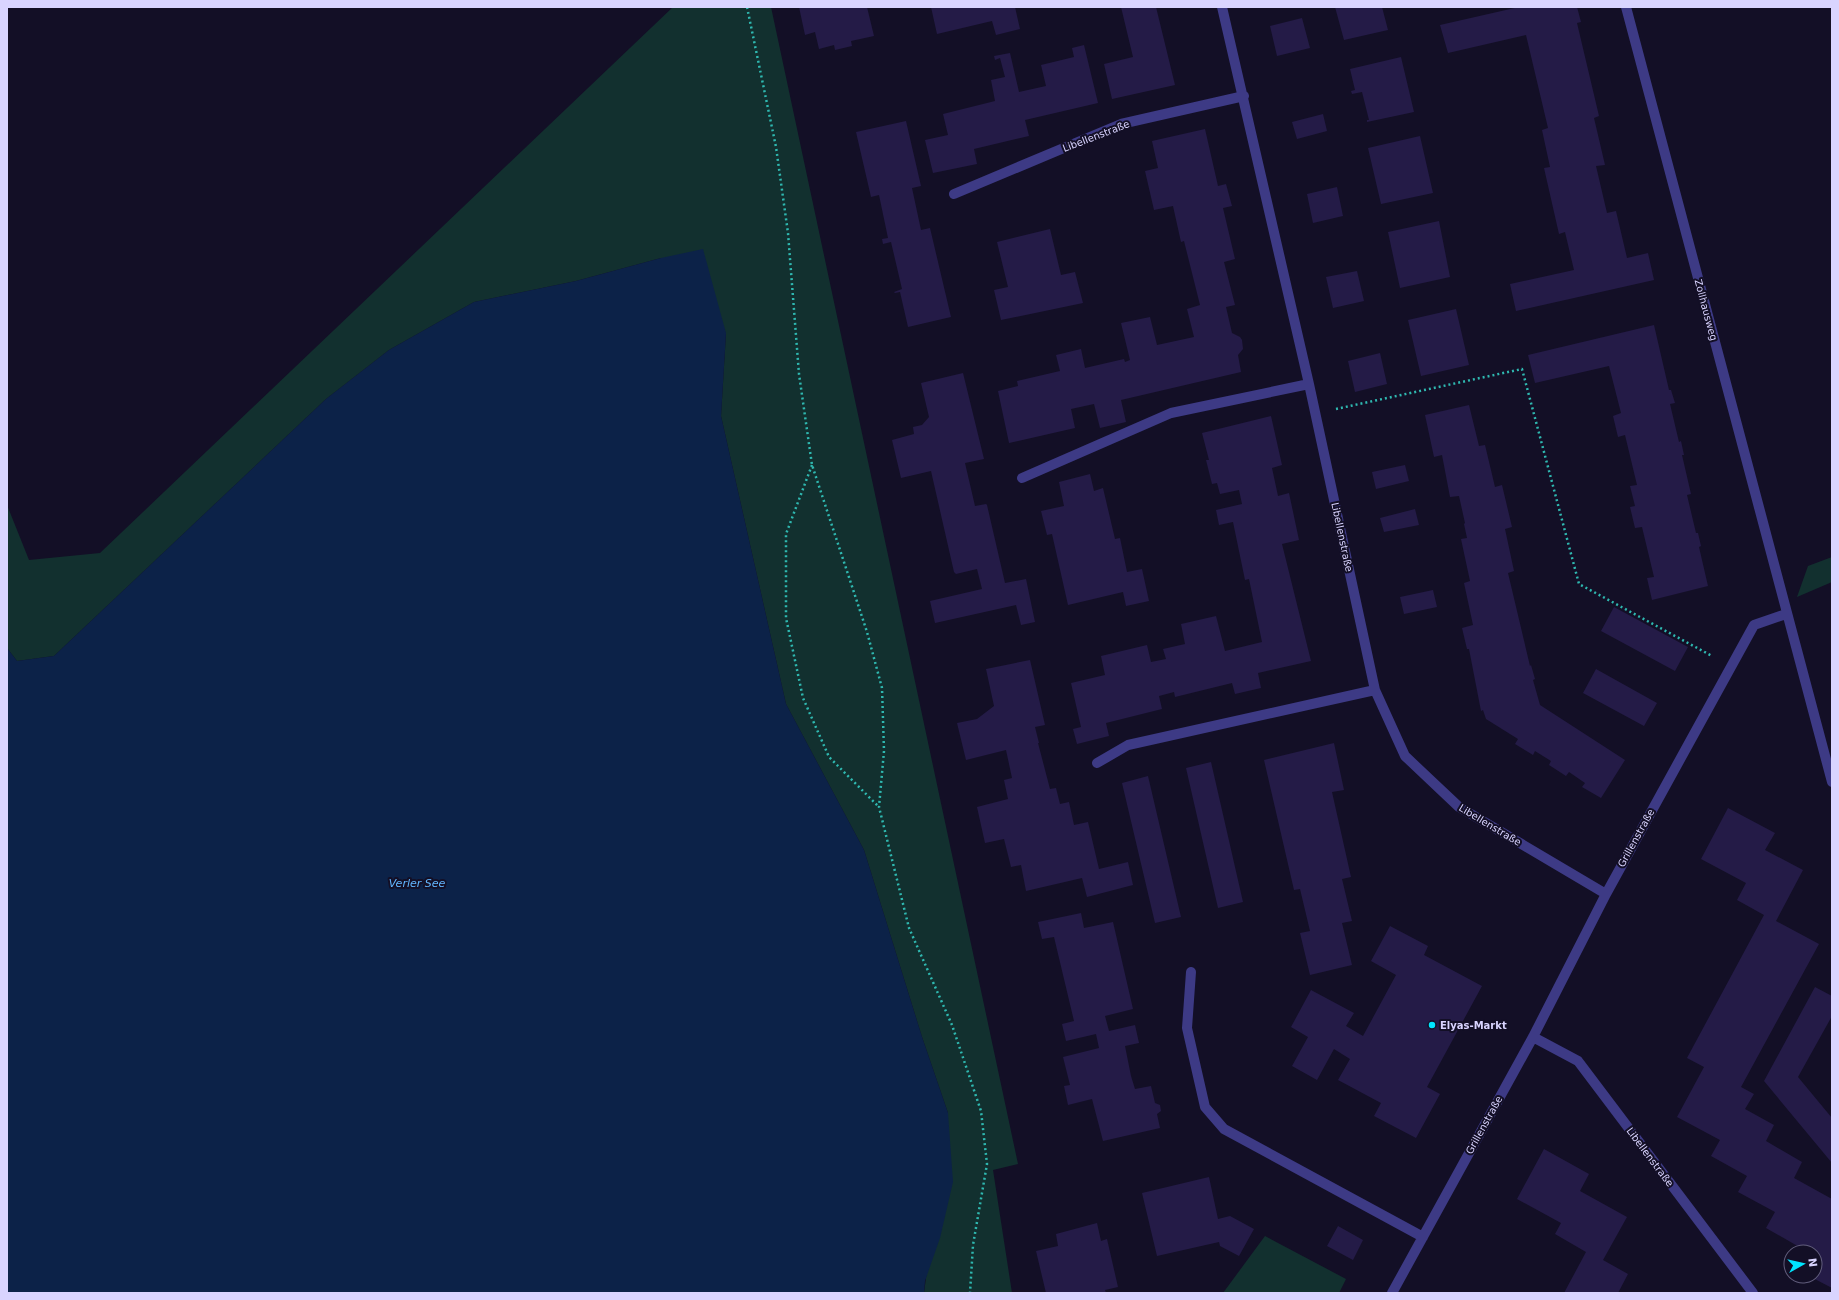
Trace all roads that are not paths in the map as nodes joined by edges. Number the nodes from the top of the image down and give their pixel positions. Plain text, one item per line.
1 (1222, 7) edge
2 (1626, 7) edge
3 (1244, 96) junction
4 (954, 194) dead end
5 (1309, 384) junction
6 (1022, 478) dead end
7 (1786, 614) junction
8 (1375, 690) junction
9 (1097, 764) dead end
10 (1832, 782) edge
11 (1606, 894) junction
12 (1191, 972) dead end
13 (1532, 1037) junction
14 (1423, 1237) junction
15 (1392, 1293) edge
16 (1753, 1293) edge

1 - 3 street, Libellenstraße
2 - 7 street, Zollhausweg
3 - 4 street, Libellenstraße
3 - 5 street, Libellenstraße
5 - 6 street
5 - 8 street, Libellenstraße
7 - 10 street
7 - 11 street, Grillenstraße
8 - 9 street
8 - 11 street, Libellenstraße
11 - 13 street, Grillenstraße
12 - 14 street
13 - 14 street, Grillenstraße
13 - 16 street, Libellenstraße
14 - 15 street, Grillenstraße

